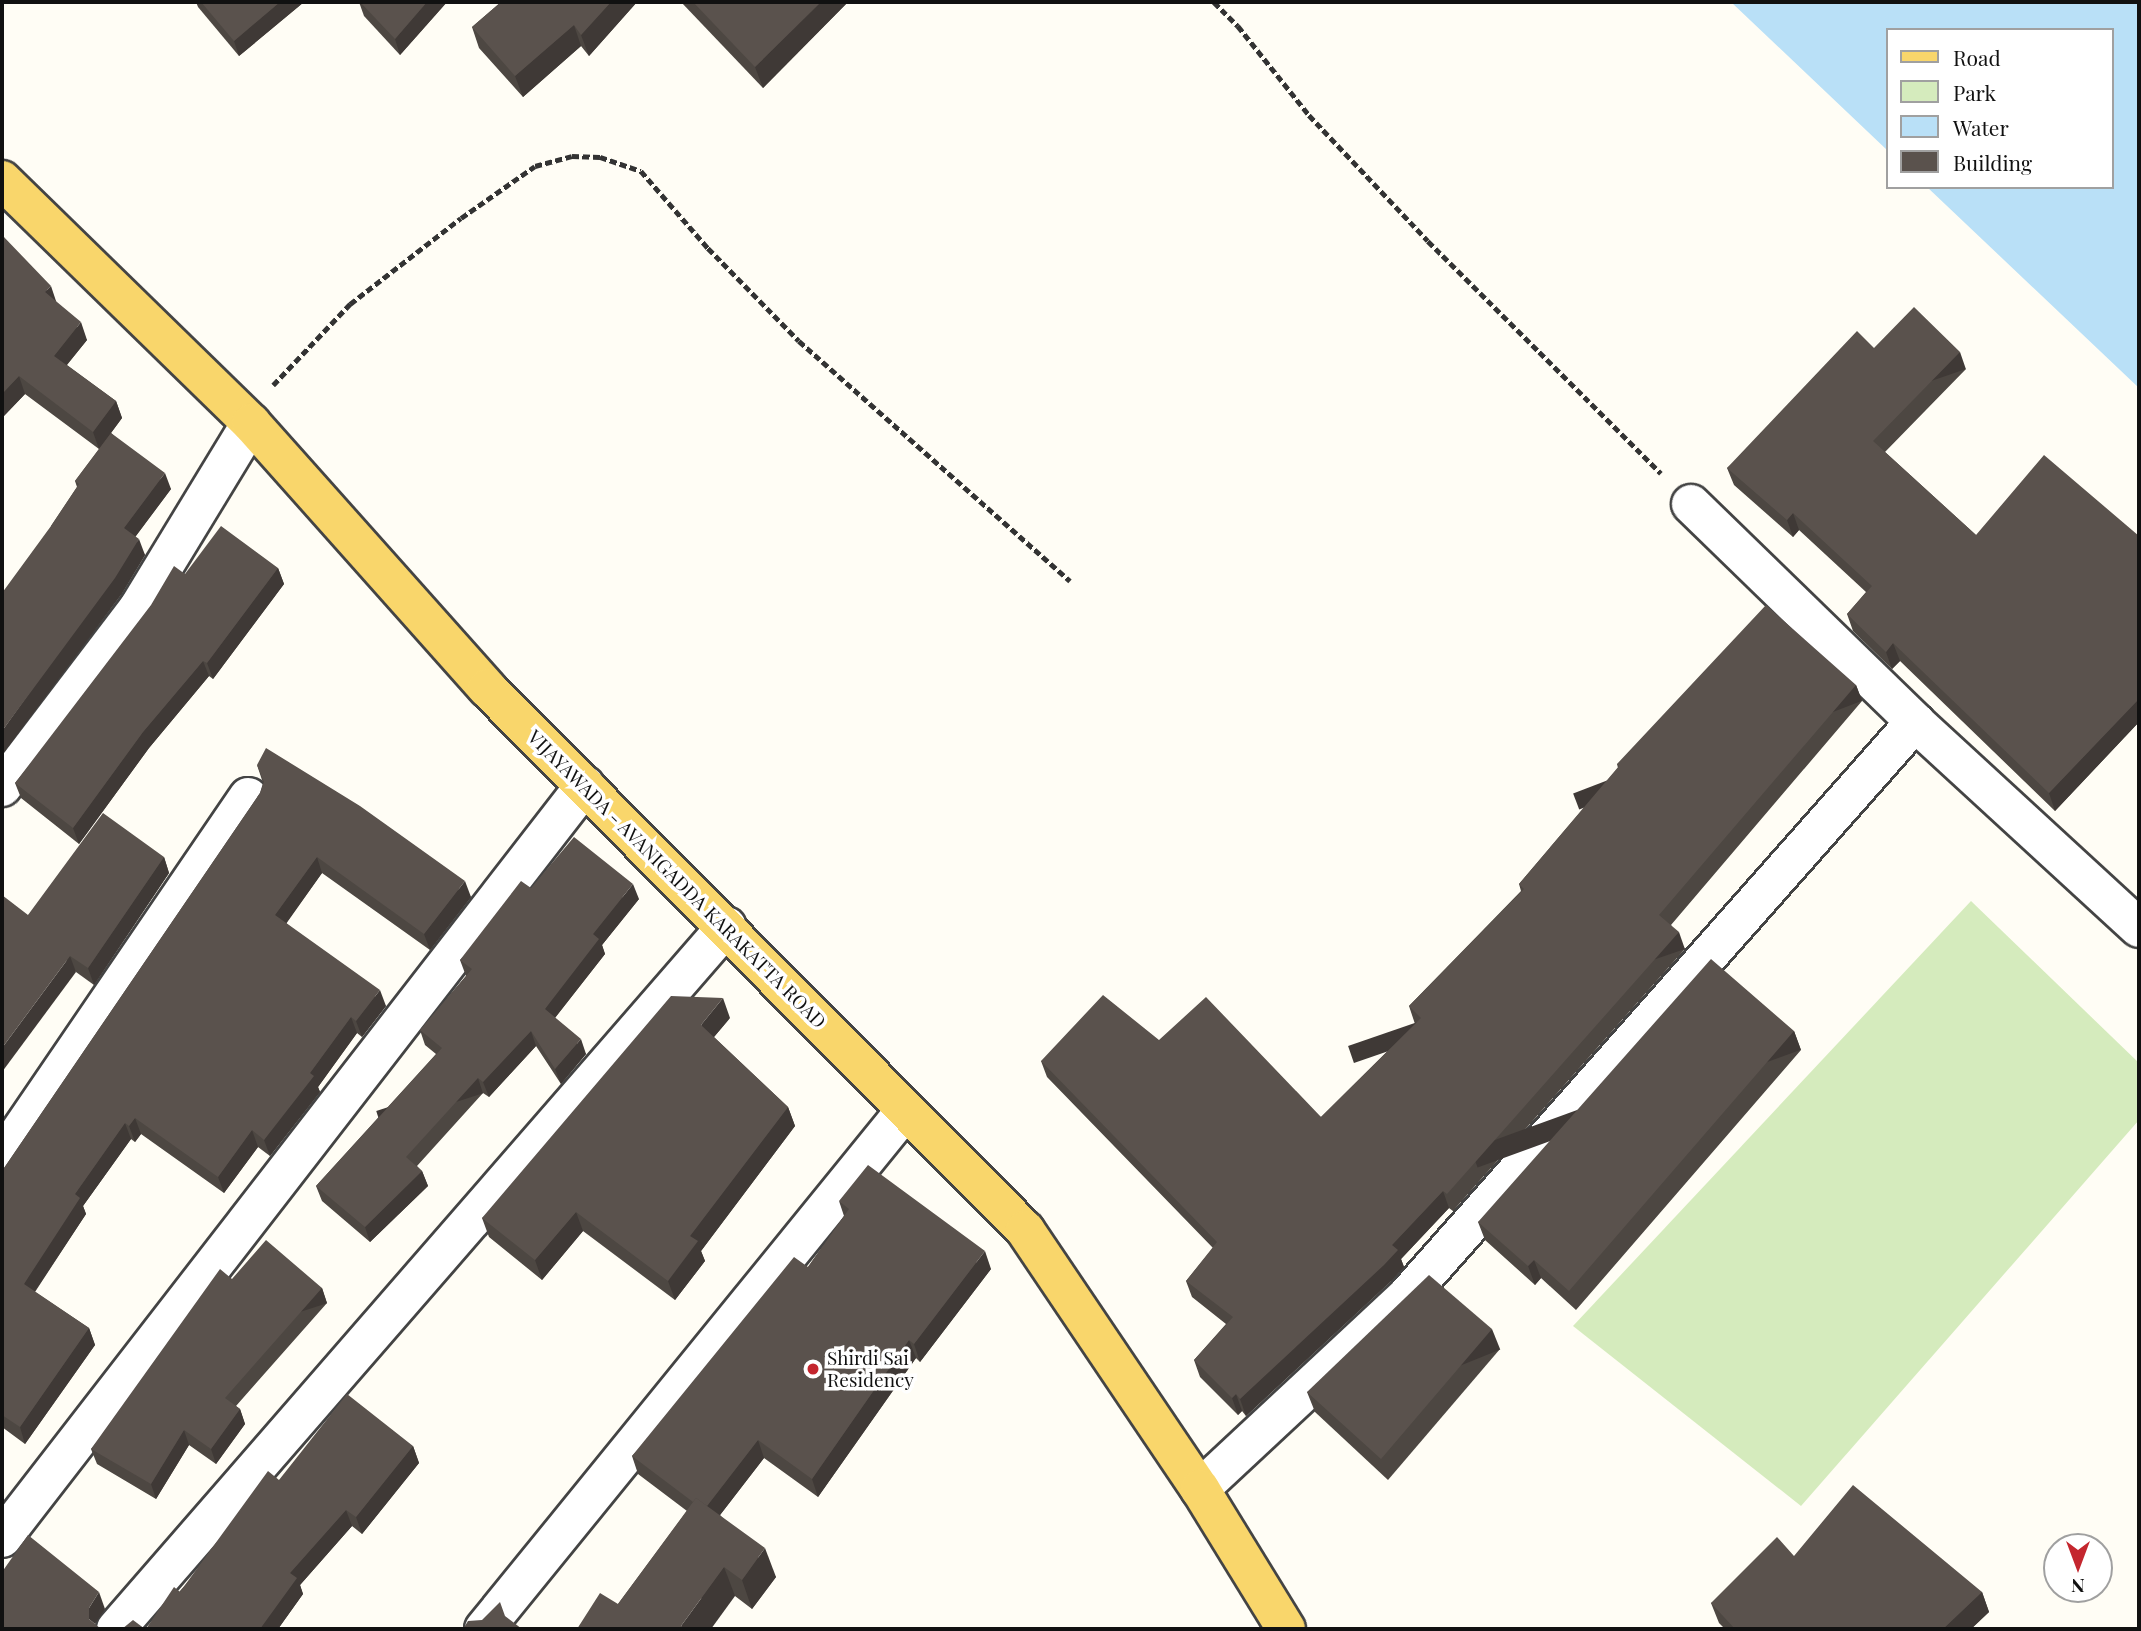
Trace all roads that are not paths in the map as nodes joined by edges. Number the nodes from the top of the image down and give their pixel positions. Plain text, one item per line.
1 (2, 180) edge
2 (247, 420) junction
3 (1691, 503) road end
4 (1915, 722) junction
5 (585, 785) junction
6 (2, 787) edge
7 (248, 797) dead end
8 (727, 926) junction
9 (2139, 928) edge
10 (905, 1111) junction
11 (2, 1158) edge
12 (1200, 1489) junction
13 (2, 1538) edge
14 (116, 1629) edge
15 (484, 1629) edge
16 (1286, 1629) edge

1 - 2 main road, VIJAYAWADA - AVANIGADDA KARAKATTA ROAD
2 - 5 main road, VIJAYAWADA - AVANIGADDA KARAKATTA ROAD
2 - 6 street
3 - 4 street
4 - 9 street
4 - 12 street
5 - 8 main road, VIJAYAWADA - AVANIGADDA KARAKATTA ROAD
5 - 13 street
7 - 11 street
8 - 10 main road, VIJAYAWADA - AVANIGADDA KARAKATTA ROAD
8 - 14 street
10 - 12 main road, VIJAYAWADA - AVANIGADDA KARAKATTA ROAD
10 - 15 street
12 - 16 main road, VIJAYAWADA - AVANIGADDA KARAKATTA ROAD

